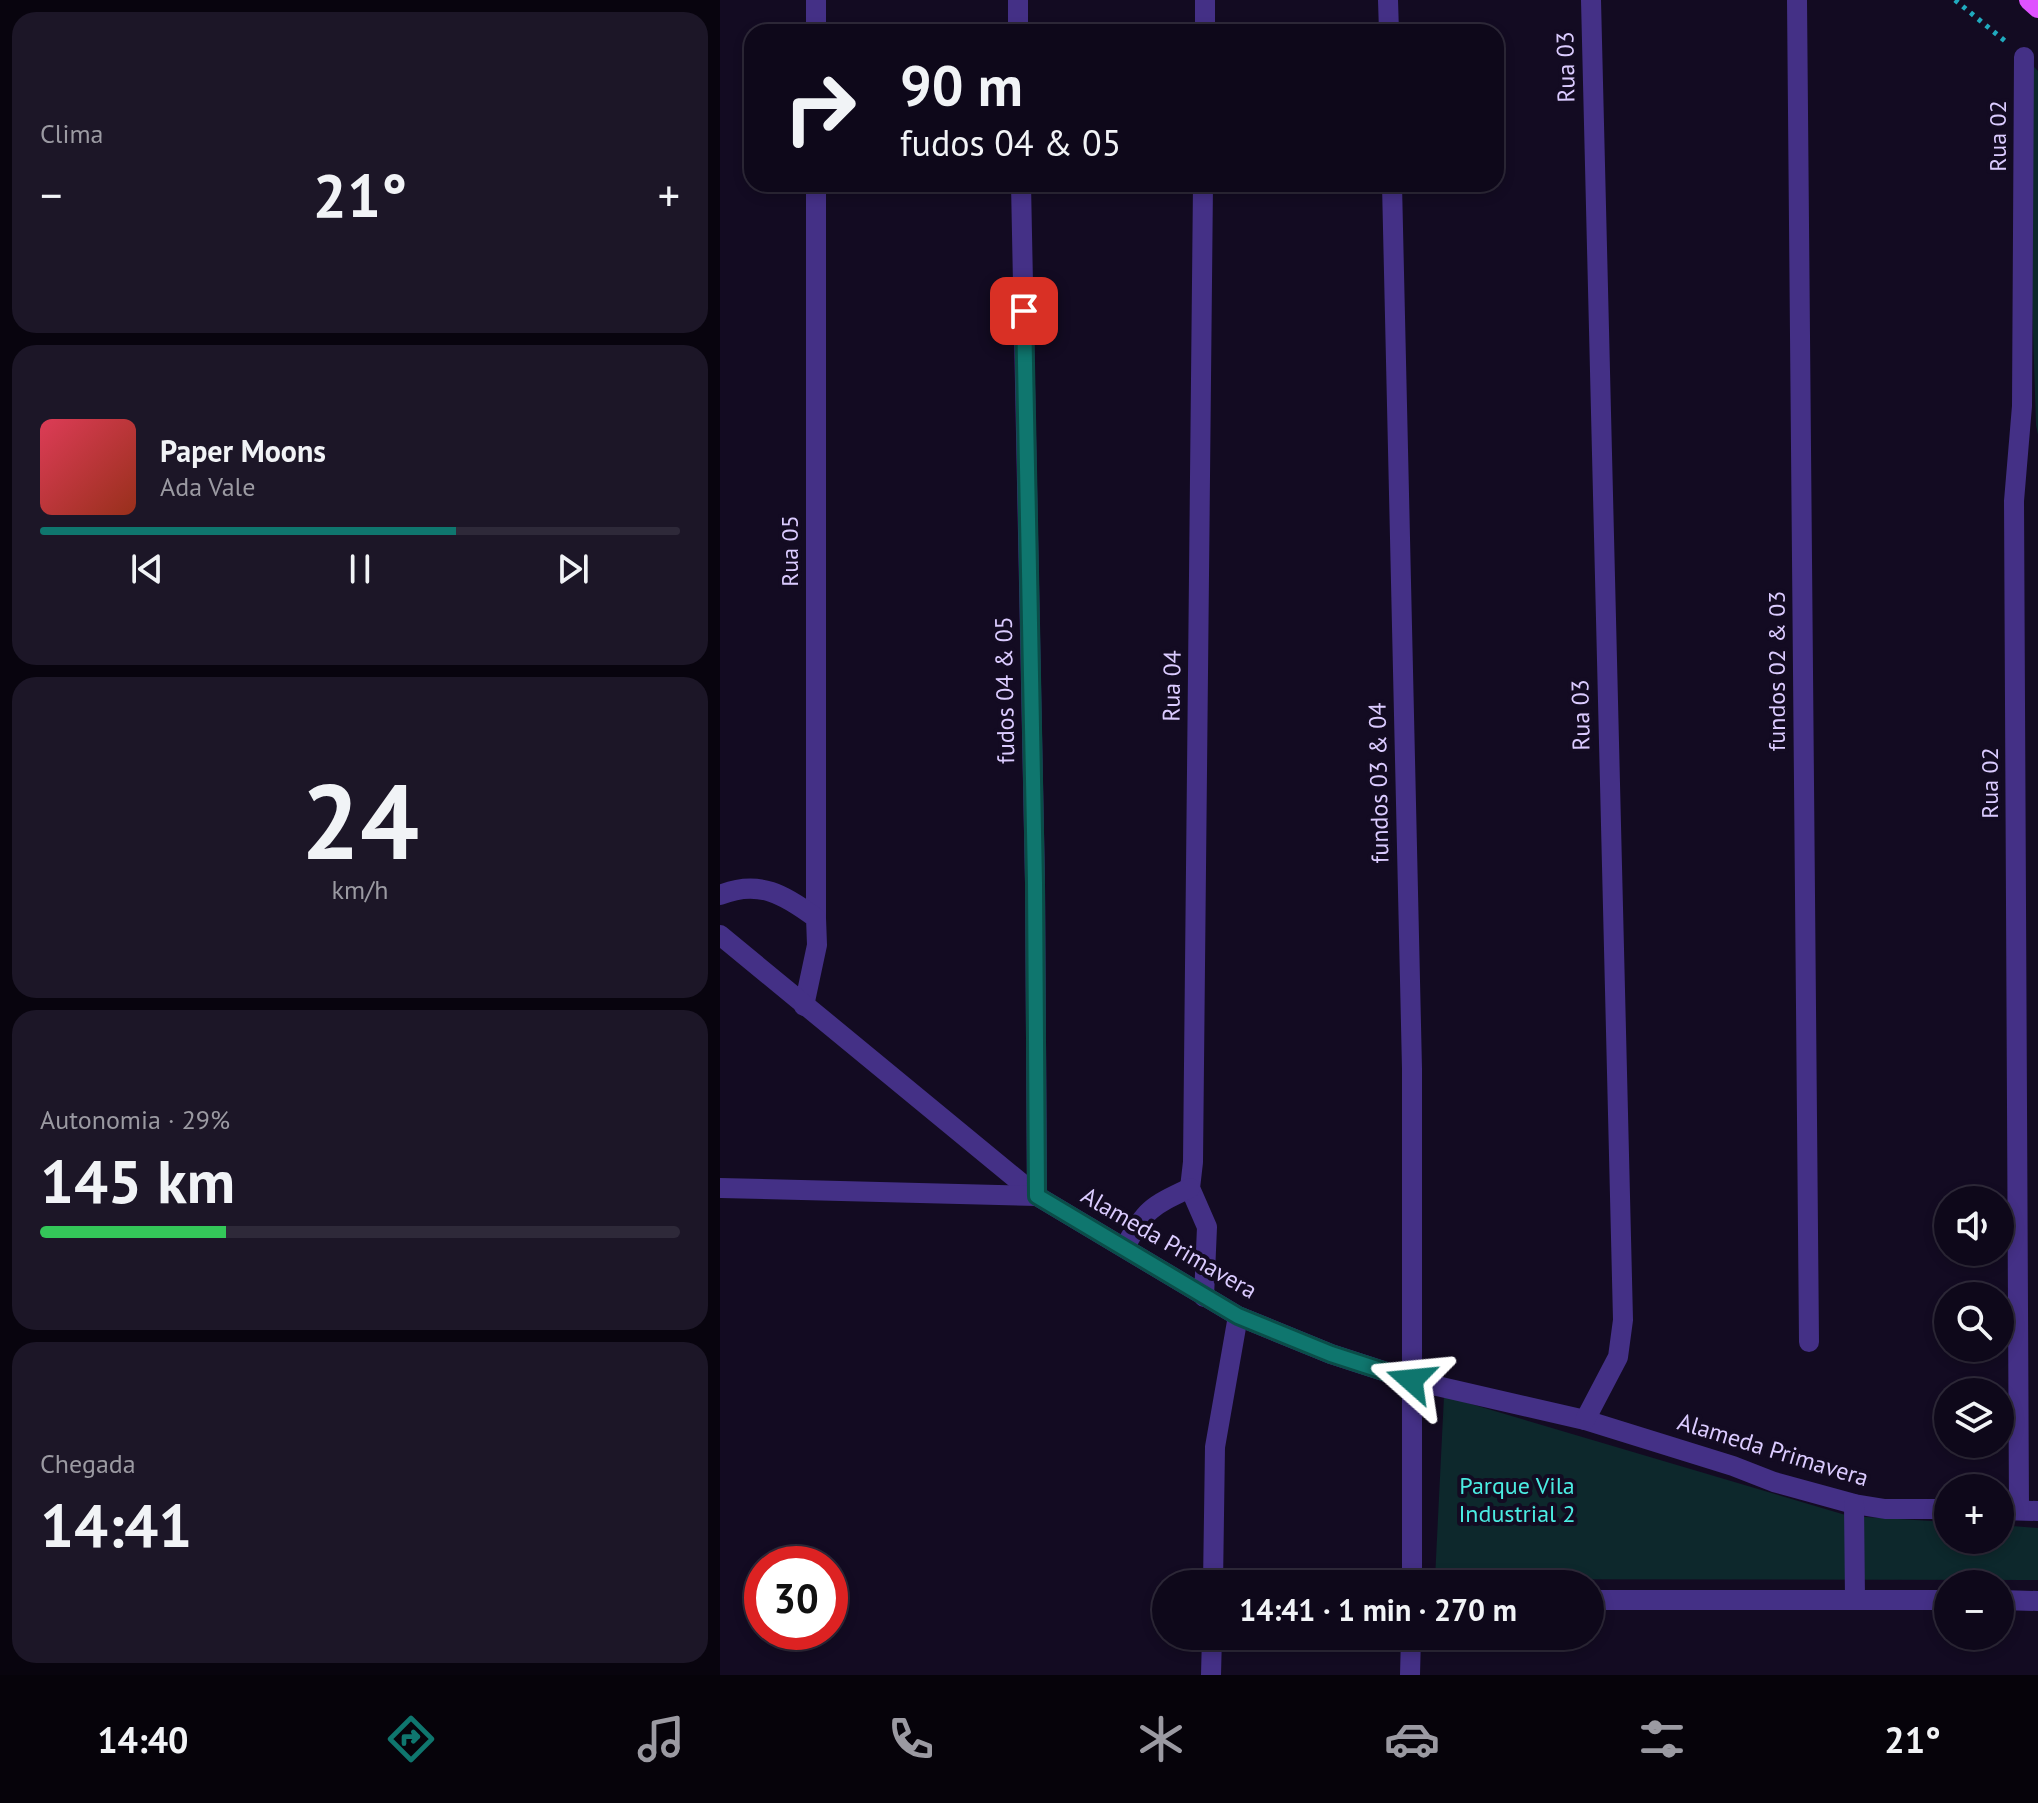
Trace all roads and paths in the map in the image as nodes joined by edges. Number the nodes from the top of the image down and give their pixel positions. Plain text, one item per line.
1 (816, 0) edge
2 (1018, 0) edge
3 (1205, 0) edge
4 (1388, 0) edge
5 (1591, 0) edge
6 (1797, 0) edge
7 (1955, 0) edge
8 (2029, 0) edge
9 (2038, 8) edge
10 (816, 24) edge
11 (1018, 24) edge
12 (1205, 24) edge
13 (1389, 24) edge
14 (2024, 57) joint
15 (816, 192) edge
16 (1021, 192) edge
17 (1203, 192) edge
18 (1392, 192) edge
19 (720, 895) edge
20 (816, 918) junction
21 (720, 935) edge
22 (804, 1006) junction
23 (720, 1188) edge
24 (1190, 1188) junction
25 (1037, 1196) junction
26 (1125, 1247) junction
27 (1204, 1297) junction
28 (1238, 1316) junction
29 (1809, 1342) dead end
30 (1411, 1380) junction
31 (1585, 1420) junction
32 (1854, 1504) junction
33 (1934, 1509) edge
34 (2019, 1510) edge
35 (1213, 1570) edge
36 (1412, 1570) edge
37 (1855, 1599) junction
38 (1604, 1600) edge
39 (1934, 1600) edge
40 (2014, 1600) edge
41 (2038, 1601) edge
42 (1212, 1650) edge
43 (1411, 1650) edge
44 (1211, 1675) edge
45 (1410, 1675) edge

1 - 10 street
2 - 11 street
3 - 12 street
4 - 13 street
5 - 31 street, Rua 03
6 - 29 street, fundos 02 & 03
7 - 14 path
8 - 9 main road
14 - 34 street, Rua 02
15 - 20 street, Rua 05
16 - 25 street, fudos 04 & 05
17 - 24 street, Rua 04
18 - 30 street, fundos 03 & 04
19 - 20 street
20 - 22 street, Rua 05
21 - 22 street, Alameda Primavera
22 - 25 street, Alameda Primavera
23 - 25 street
24 - 26 street
24 - 27 street
25 - 26 street, Alameda Primavera
26 - 27 street, Alameda Primavera
27 - 28 street, Alameda Primavera
28 - 30 street, Alameda Primavera
28 - 35 street
30 - 31 street, Alameda Primavera
30 - 36 street, fundos 03 & 04
31 - 32 street, Alameda Primavera
32 - 33 street, Alameda Primavera
32 - 37 street
37 - 38 street
37 - 39 street
40 - 41 street
42 - 44 street
43 - 45 street

